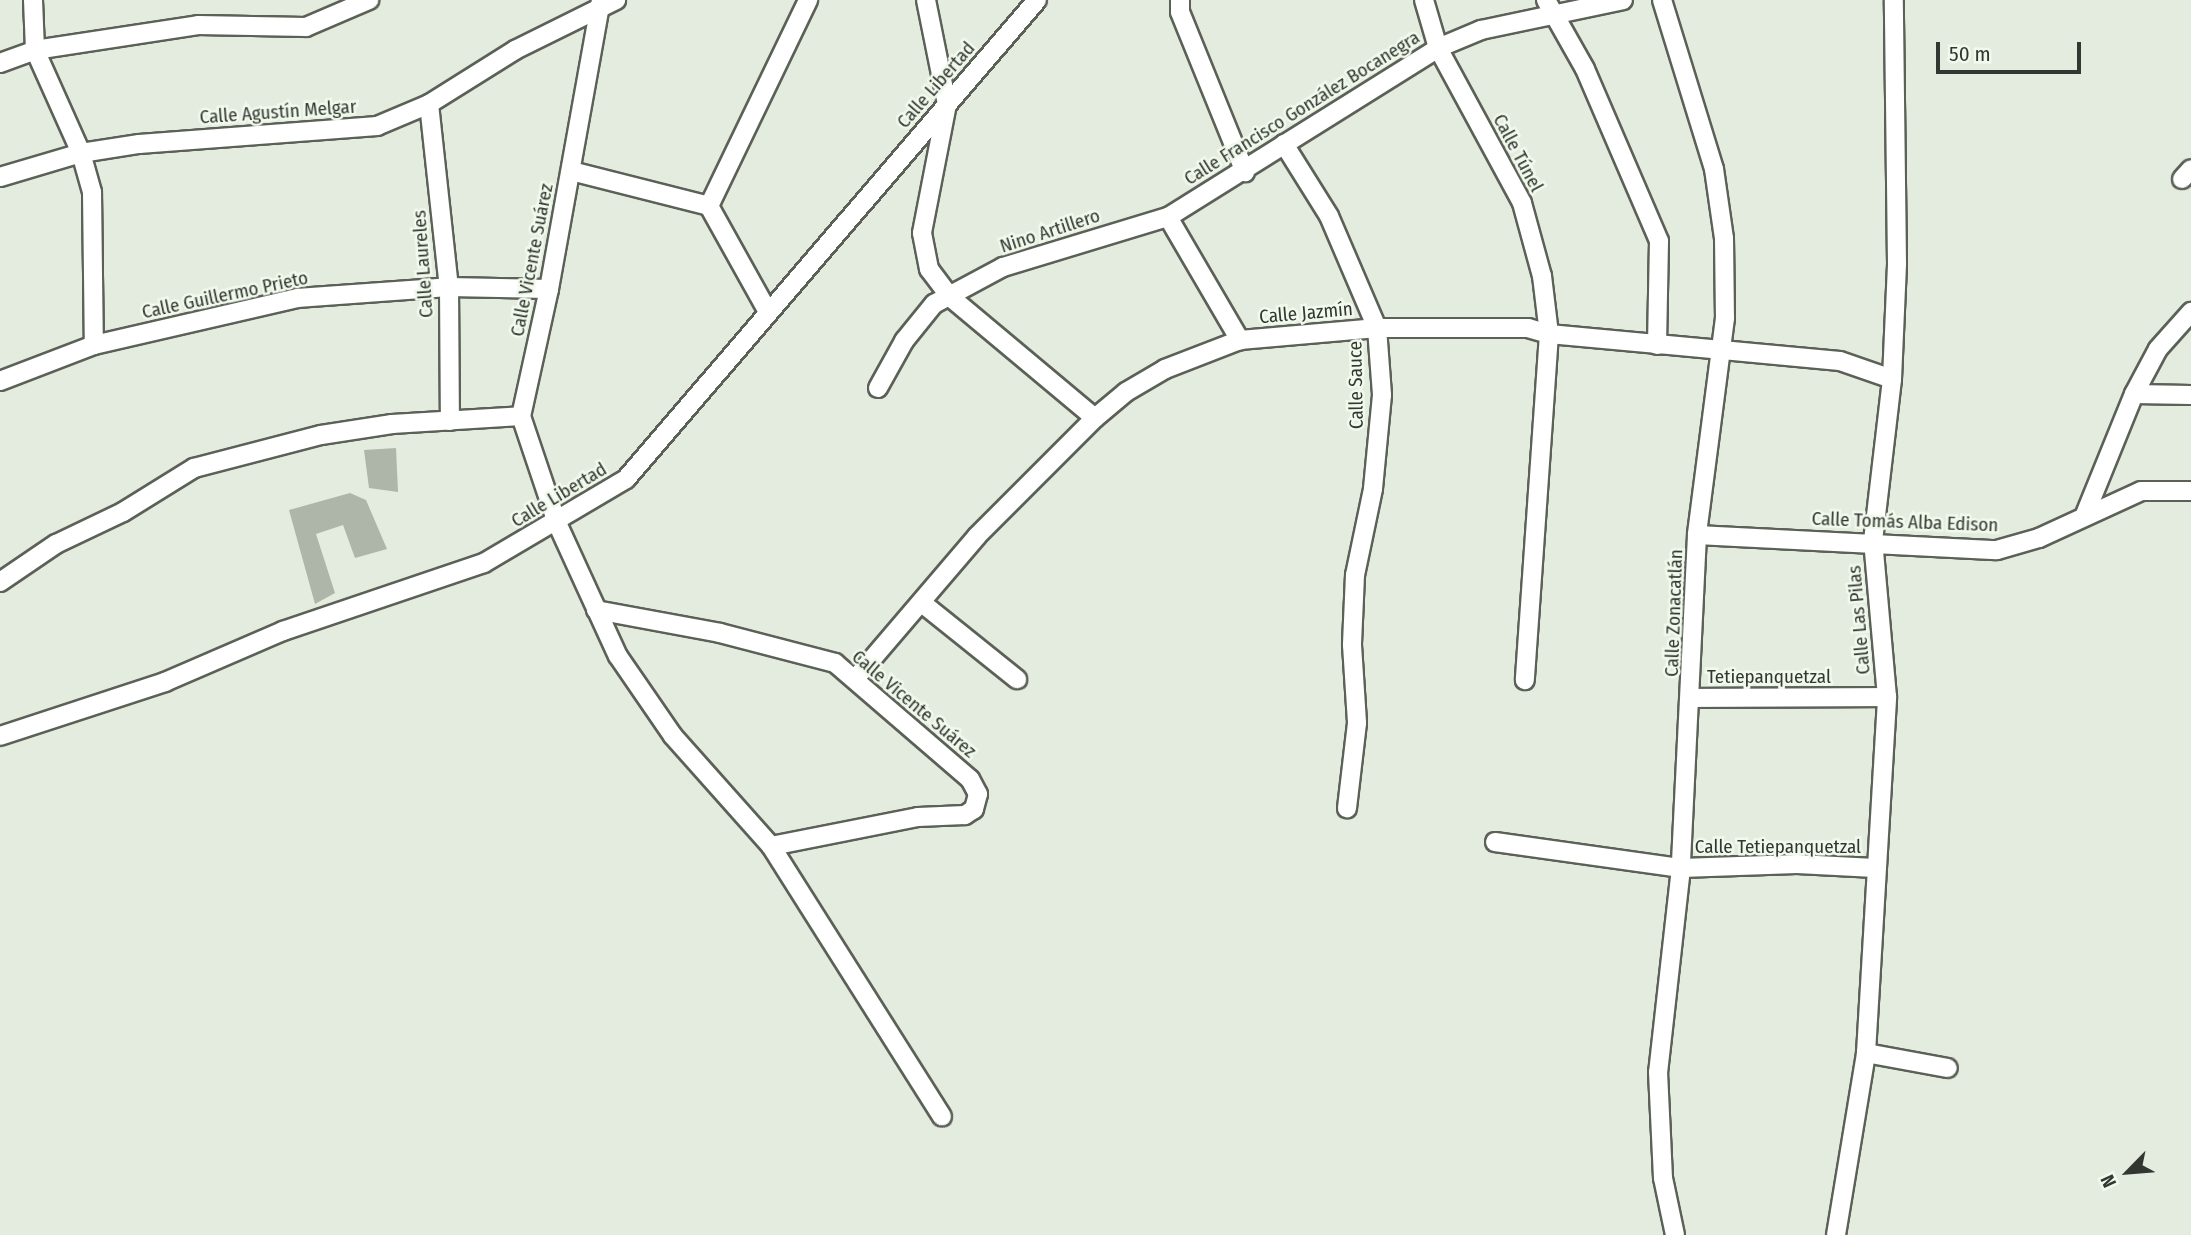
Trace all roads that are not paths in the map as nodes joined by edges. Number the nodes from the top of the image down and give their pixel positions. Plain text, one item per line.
1 (33, 0) edge
2 (369, 0) edge
3 (808, 0) edge
4 (926, 0) edge
5 (1037, 0) edge
6 (1180, 0) edge
7 (1424, 0) edge
8 (1623, 0) edge
9 (1662, 0) edge
10 (1894, 0) edge
11 (606, 2) edge
12 (1551, 6) edge
13 (1438, 48) junction
14 (35, 50) junction
15 (0, 63) edge
16 (429, 104) junction
17 (947, 104) junction
18 (1284, 144) junction
19 (81, 153) junction
20 (571, 171) junction
21 (1245, 172) junction
22 (0, 177) edge
23 (709, 206) junction
24 (1168, 217) junction
25 (449, 287) junction
26 (549, 289) junction
27 (948, 296) junction
28 (768, 312) junction
29 (2191, 312) edge
30 (1377, 328) junction
31 (1549, 334) junction
32 (1240, 340) junction
33 (94, 345) junction
34 (1657, 345) junction
35 (1723, 349) junction
36 (1, 378) edge
37 (1892, 379) junction
38 (878, 388) dead end
39 (2134, 394) junction
40 (2191, 395) edge
41 (522, 415) junction
42 (1095, 418) junction
43 (450, 421) junction
44 (2191, 491) edge
45 (2084, 517) junction
46 (557, 523) junction
47 (1698, 535) junction
48 (1873, 541) junction
49 (0, 582) edge
50 (922, 603) junction
51 (594, 605) junction
52 (855, 679) junction
53 (1017, 679) dead end
54 (1525, 680) dead end
55 (1887, 697) junction
56 (1692, 698) junction
57 (0, 736) edge
58 (1347, 808) dead end
59 (1495, 842) dead end
60 (771, 846) junction
61 (1681, 868) junction
62 (1875, 868) junction
63 (1866, 1053) junction
64 (1948, 1068) dead end
65 (942, 1116) dead end
66 (1675, 1235) edge
67 (1836, 1235) edge

1 - 14 street
2 - 14 street
3 - 23 street
4 - 17 street
5 - 17 street, Calle Libertad
6 - 21 street
7 - 13 street, Calle Túnel
8 - 12 street, Calle Francisco González Bocanegra
9 - 35 street, Calle Zonacatlán
10 - 37 street, Calle Las Pilas
11 - 16 street, Calle Agustín Melgar
11 - 20 street, Calle Vicente Suárez
12 - 13 street, Calle Francisco González Bocanegra
12 - 34 street
13 - 18 street, Calle Francisco González Bocanegra
13 - 31 street, Calle Túnel
14 - 15 street
14 - 19 street
16 - 19 street, Calle Agustín Melgar
16 - 25 street, Calle Laureles
17 - 27 street
17 - 28 street, Calle Libertad
18 - 21 street, Calle Francisco González Bocanegra
18 - 30 street, Calle Sauce
19 - 22 street, Calle Agustín Melgar
19 - 33 street
20 - 23 street
20 - 26 street, Calle Vicente Suárez
21 - 24 street, Calle Francisco González Bocanegra
23 - 28 street
24 - 27 street, Nino Artillero
24 - 32 street
25 - 26 street, Calle Guillermo Prieto
25 - 33 street, Calle Guillermo Prieto
25 - 43 street, Calle Laureles
26 - 41 street, Calle Vicente Suárez
27 - 38 street, Nino Artillero
27 - 42 street
28 - 46 street, Calle Libertad
29 - 39 street
30 - 31 street, Calle Jazmín
30 - 32 street, Calle Jazmín
30 - 58 street, Calle Sauce
31 - 34 street, Calle Jazmín
31 - 54 street, Calle Túnel
32 - 42 street, Calle Jazmín
33 - 36 street, Calle Guillermo Prieto
34 - 35 street, Calle Jazmín
35 - 37 street, Calle Jazmín
35 - 47 street, Calle Zonacatlán
37 - 48 street, Calle Las Pilas
39 - 40 street
39 - 45 street
41 - 43 street
41 - 46 street
42 - 50 street, Calle Jazmín
43 - 49 street
44 - 45 street, Calle Tomás Alba Edison
45 - 48 street, Calle Tomás Alba Edison
46 - 51 street
46 - 57 street, Calle Libertad
47 - 48 street, Calle Tomás Alba Edison
47 - 56 street, Calle Zonacatlán
48 - 55 street, Calle Las Pilas
50 - 52 street, Calle Jazmín
50 - 53 street
51 - 52 street, Calle Vicente Suárez
51 - 60 street
52 - 60 street, Calle Vicente Suárez
55 - 56 street, Tetiepanquetzal
55 - 62 street, Calle Las Pilas
56 - 61 street, Calle Zonacatlán
59 - 61 street, Calle Tetiepanquetzal
60 - 65 street
61 - 62 street, Calle Tetiepanquetzal
61 - 66 street, Calle Zonacatlán
62 - 63 street, Calle Las Pilas
63 - 64 street
63 - 67 street, Calle Las Pilas

